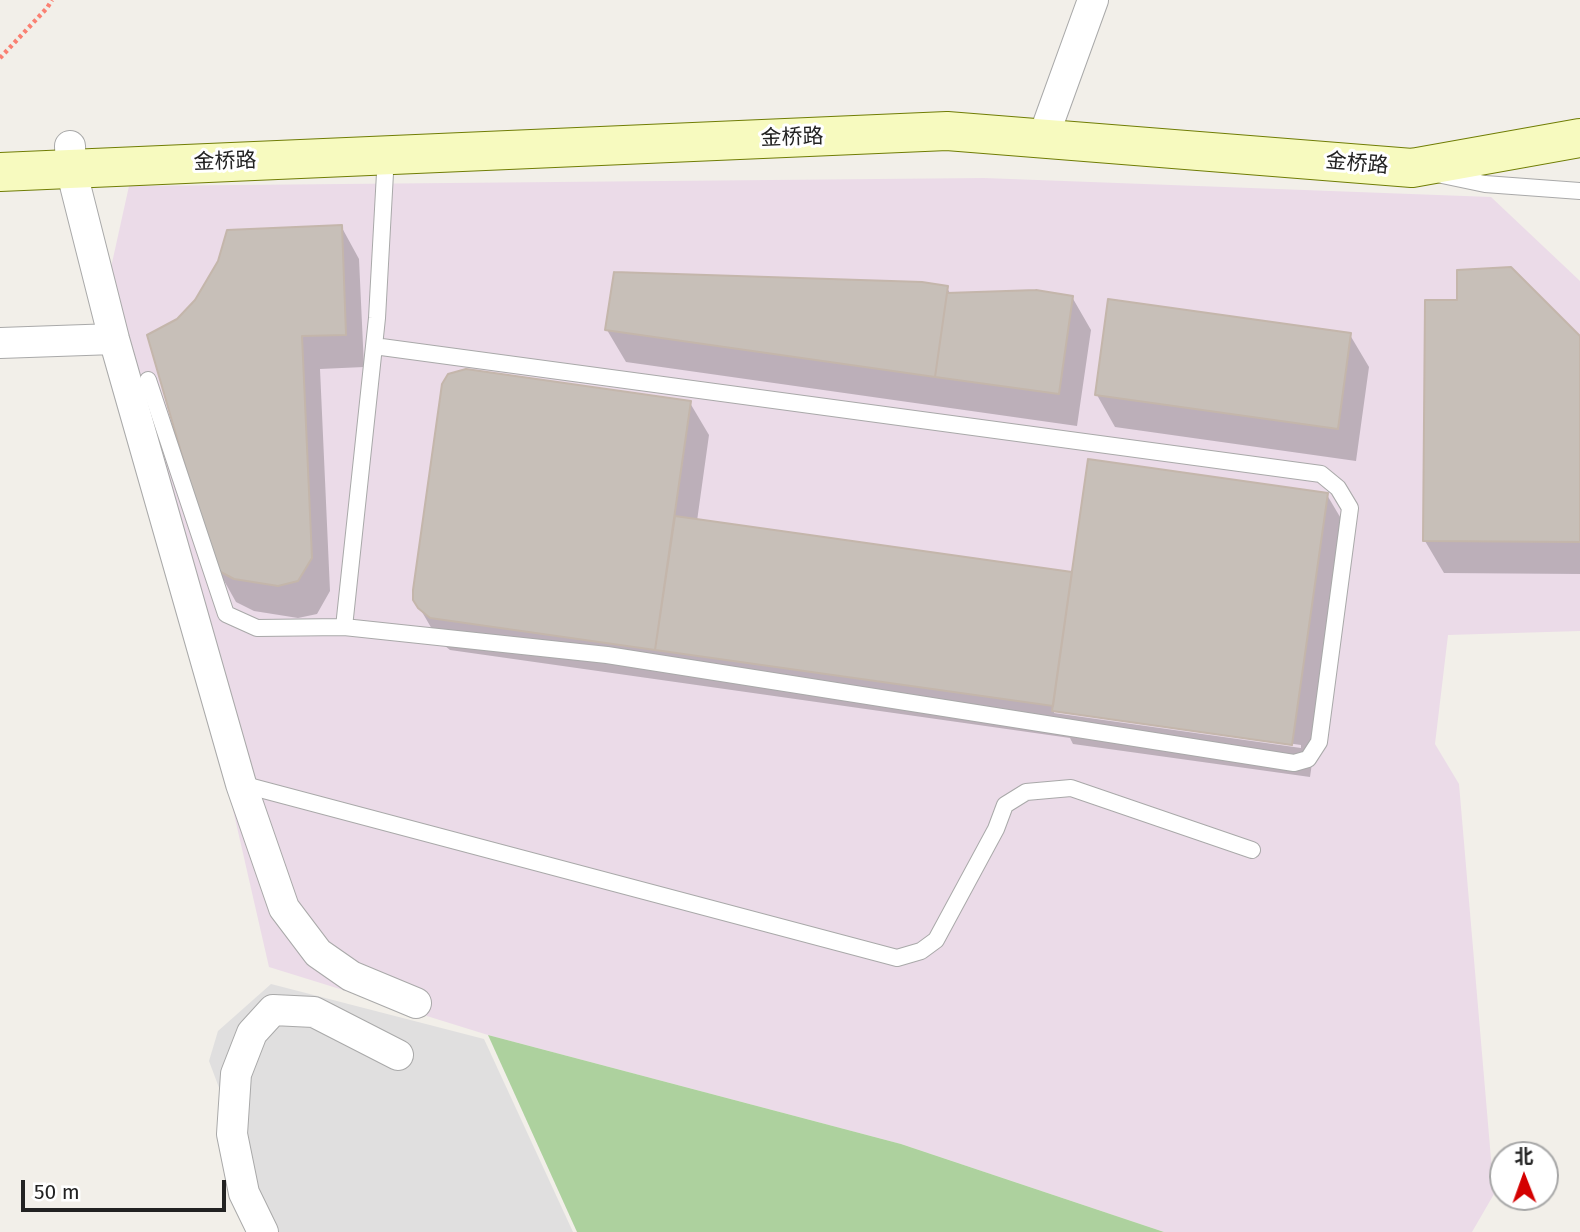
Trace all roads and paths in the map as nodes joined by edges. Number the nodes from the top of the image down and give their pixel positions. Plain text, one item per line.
1 (52, 0) edge
2 (1093, 0) edge
3 (0, 58) edge
4 (1580, 114) edge
5 (1047, 126) junction
6 (1580, 138) edge
7 (0, 148) edge
8 (386, 155) junction
9 (70, 158) junction
10 (1412, 168) junction
11 (0, 172) edge
12 (1580, 191) edge
13 (114, 339) junction
14 (0, 342) edge
15 (374, 346) junction
16 (148, 380) dead end
17 (344, 627) junction
18 (242, 784) junction
19 (1252, 850) dead end
20 (416, 1003) dead end
21 (398, 1055) dead end
22 (263, 1232) edge

1 - 3 path
2 - 5 street
4 - 5 main road, 金桥路
5 - 8 main road, 金桥路
5 - 9 main road, 金桥路
5 - 10 main road, 金桥路
6 - 10 main road, 金桥路
7 - 9 main road, 金桥路
8 - 9 main road, 金桥路
8 - 15 lane
9 - 11 main road, 金桥路
9 - 13 street
10 - 12 lane
13 - 14 street
13 - 18 street
15 - 17 lane
15 - 17 lane
16 - 17 lane
18 - 19 lane
18 - 20 street
21 - 22 street

